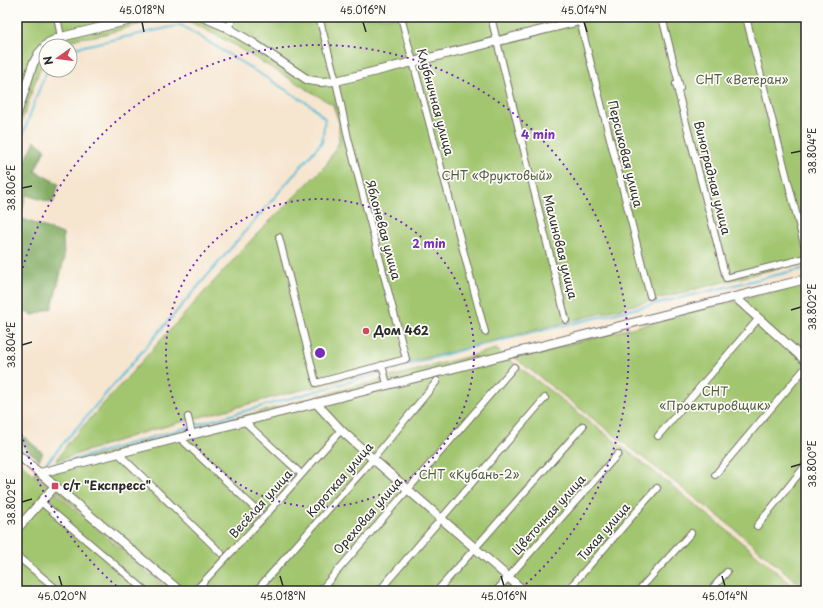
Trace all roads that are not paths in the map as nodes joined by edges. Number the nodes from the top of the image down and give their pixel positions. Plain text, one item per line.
1 (57, 17) edge
2 (143, 17) edge
3 (203, 17) edge
4 (233, 17) edge
5 (319, 17) edge
6 (402, 17) edge
7 (491, 17) edge
8 (595, 17) edge
9 (660, 17) edge
10 (746, 17) edge
11 (579, 19) edge
12 (226, 27) junction
13 (61, 37) junction
14 (497, 42) junction
15 (666, 45) dead end
16 (413, 62) junction
17 (336, 81) junction
18 (676, 84) dead end
19 (17, 114) edge
20 (279, 237) dead end
21 (806, 252) edge
22 (806, 258) edge
23 (727, 278) junction
24 (806, 279) edge
25 (650, 296) dead end
26 (735, 297) junction
27 (759, 318) junction
28 (566, 320) dead end
29 (485, 332) dead end
30 (806, 360) edge
31 (806, 367) edge
32 (514, 368) dead end
33 (384, 370) junction
34 (438, 381) dead end
35 (388, 384) junction
36 (545, 398) dead end
37 (316, 403) junction
38 (188, 417) dead end
39 (244, 421) junction
40 (583, 426) dead end
41 (191, 429) junction
42 (341, 430) junction
43 (658, 436) dead end
44 (178, 437) junction
45 (117, 452) junction
46 (17, 454) edge
47 (618, 454) dead end
48 (373, 460) junction
49 (806, 465) edge
50 (298, 470) dead end
51 (40, 473) junction
52 (715, 475) dead end
53 (55, 486) junction
54 (657, 488) dead end
55 (408, 489) junction
56 (41, 502) junction
57 (258, 512) dead end
58 (441, 518) junction
59 (757, 526) dead end
60 (17, 529) edge
61 (691, 533) dead end
62 (474, 547) junction
63 (221, 554) dead end
64 (17, 556) edge
65 (727, 572) dead end
66 (508, 577) junction
67 (59, 591) edge
68 (146, 591) edge
69 (180, 591) edge
70 (195, 591) edge
71 (256, 591) edge
72 (320, 591) edge
73 (379, 591) edge
74 (436, 591) edge
75 (496, 591) edge
76 (524, 591) edge
77 (567, 591) edge
78 (638, 591) edge
79 (710, 591) edge

1 - 13 street
2 - 13 street
3 - 12 street
4 - 12 street
5 - 17 street, Яблоневая улица
6 - 16 street, Клубничная улица
7 - 14 street, Малиновая улица
8 - 11 street
9 - 15 street
9 - 23 street
10 - 21 street
11 - 14 street
11 - 25 street, Персиковая улица
12 - 17 street
13 - 19 street
14 - 16 street
14 - 28 street, Малиновая улица
16 - 17 street
16 - 29 street, Клубничная улица
17 - 33 street, Яблоневая улица
18 - 23 street, Виноградная улица
20 - 33 street, Яблоневая улица
22 - 23 street
24 - 26 street
26 - 27 street
26 - 35 street
27 - 30 street
27 - 43 street
31 - 52 street
32 - 55 street, Ореховая улица
33 - 35 street
34 - 48 street, Короткая улица
35 - 37 street
36 - 58 street
37 - 39 street
37 - 42 street
38 - 41 street
39 - 41 street
39 - 50 street
40 - 62 street
41 - 44 street
42 - 48 street
42 - 70 street, Весёлая улица
44 - 45 street
44 - 57 street
45 - 51 street
45 - 63 street
46 - 51 street
47 - 66 street, Цветочная улица
48 - 55 street
48 - 71 street, Короткая улица
49 - 59 street
51 - 53 street
53 - 56 street
53 - 69 street
54 - 77 street, Тихая улица
55 - 58 street
55 - 72 street, Ореховая улица
56 - 60 street
56 - 68 street
58 - 62 street
58 - 73 street
61 - 78 street
62 - 66 street
62 - 74 street
64 - 67 street
65 - 79 street
66 - 75 street, Цветочная улица
66 - 76 street

